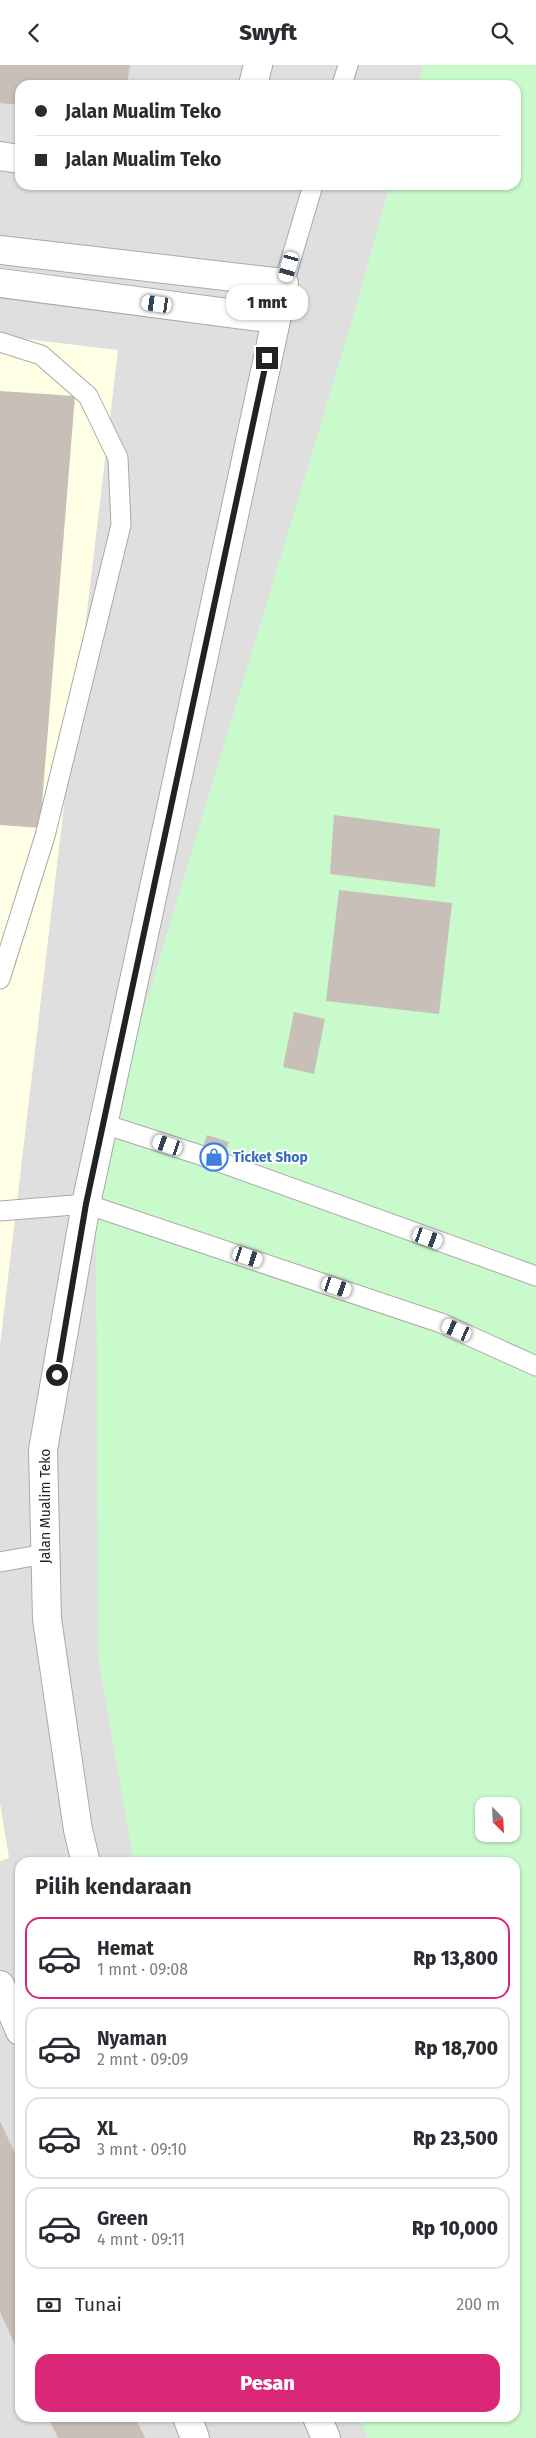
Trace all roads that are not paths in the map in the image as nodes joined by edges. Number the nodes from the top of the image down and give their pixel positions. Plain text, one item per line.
1 (258, 65) edge
2 (348, 65) edge
3 (254, 80) edge
4 (344, 80) edge
5 (0, 156) edge
6 (15, 158) edge
7 (312, 190) edge
8 (0, 250) edge
9 (0, 283) edge
10 (284, 283) junction
11 (275, 319) junction
12 (0, 343) edge
13 (0, 979) edge
14 (104, 1124) junction
15 (86, 1204) junction
16 (0, 1211) edge
17 (536, 1276) edge
18 (536, 1366) edge
19 (45, 1554) junction
20 (0, 1562) edge
21 (85, 1857) edge
22 (0, 1985) edge
23 (15, 2020) edge
24 (189, 2422) edge
25 (319, 2422) edge
26 (195, 2438) edge
27 (326, 2438) edge

1 - 3 street
2 - 4 lane
5 - 6 street
7 - 10 lane, Jalan Mualim Teko
8 - 10 street
9 - 11 street
10 - 11 street, Jalan Mualim Teko
11 - 14 street, Jalan Mualim Teko
12 - 13 lane
14 - 15 street, Jalan Mualim Teko
14 - 17 lane
15 - 16 lane
15 - 18 lane
15 - 19 street, Jalan Mualim Teko
19 - 20 lane
19 - 21 street, Jalan Mualim Teko
22 - 23 street
24 - 26 street
25 - 27 street

